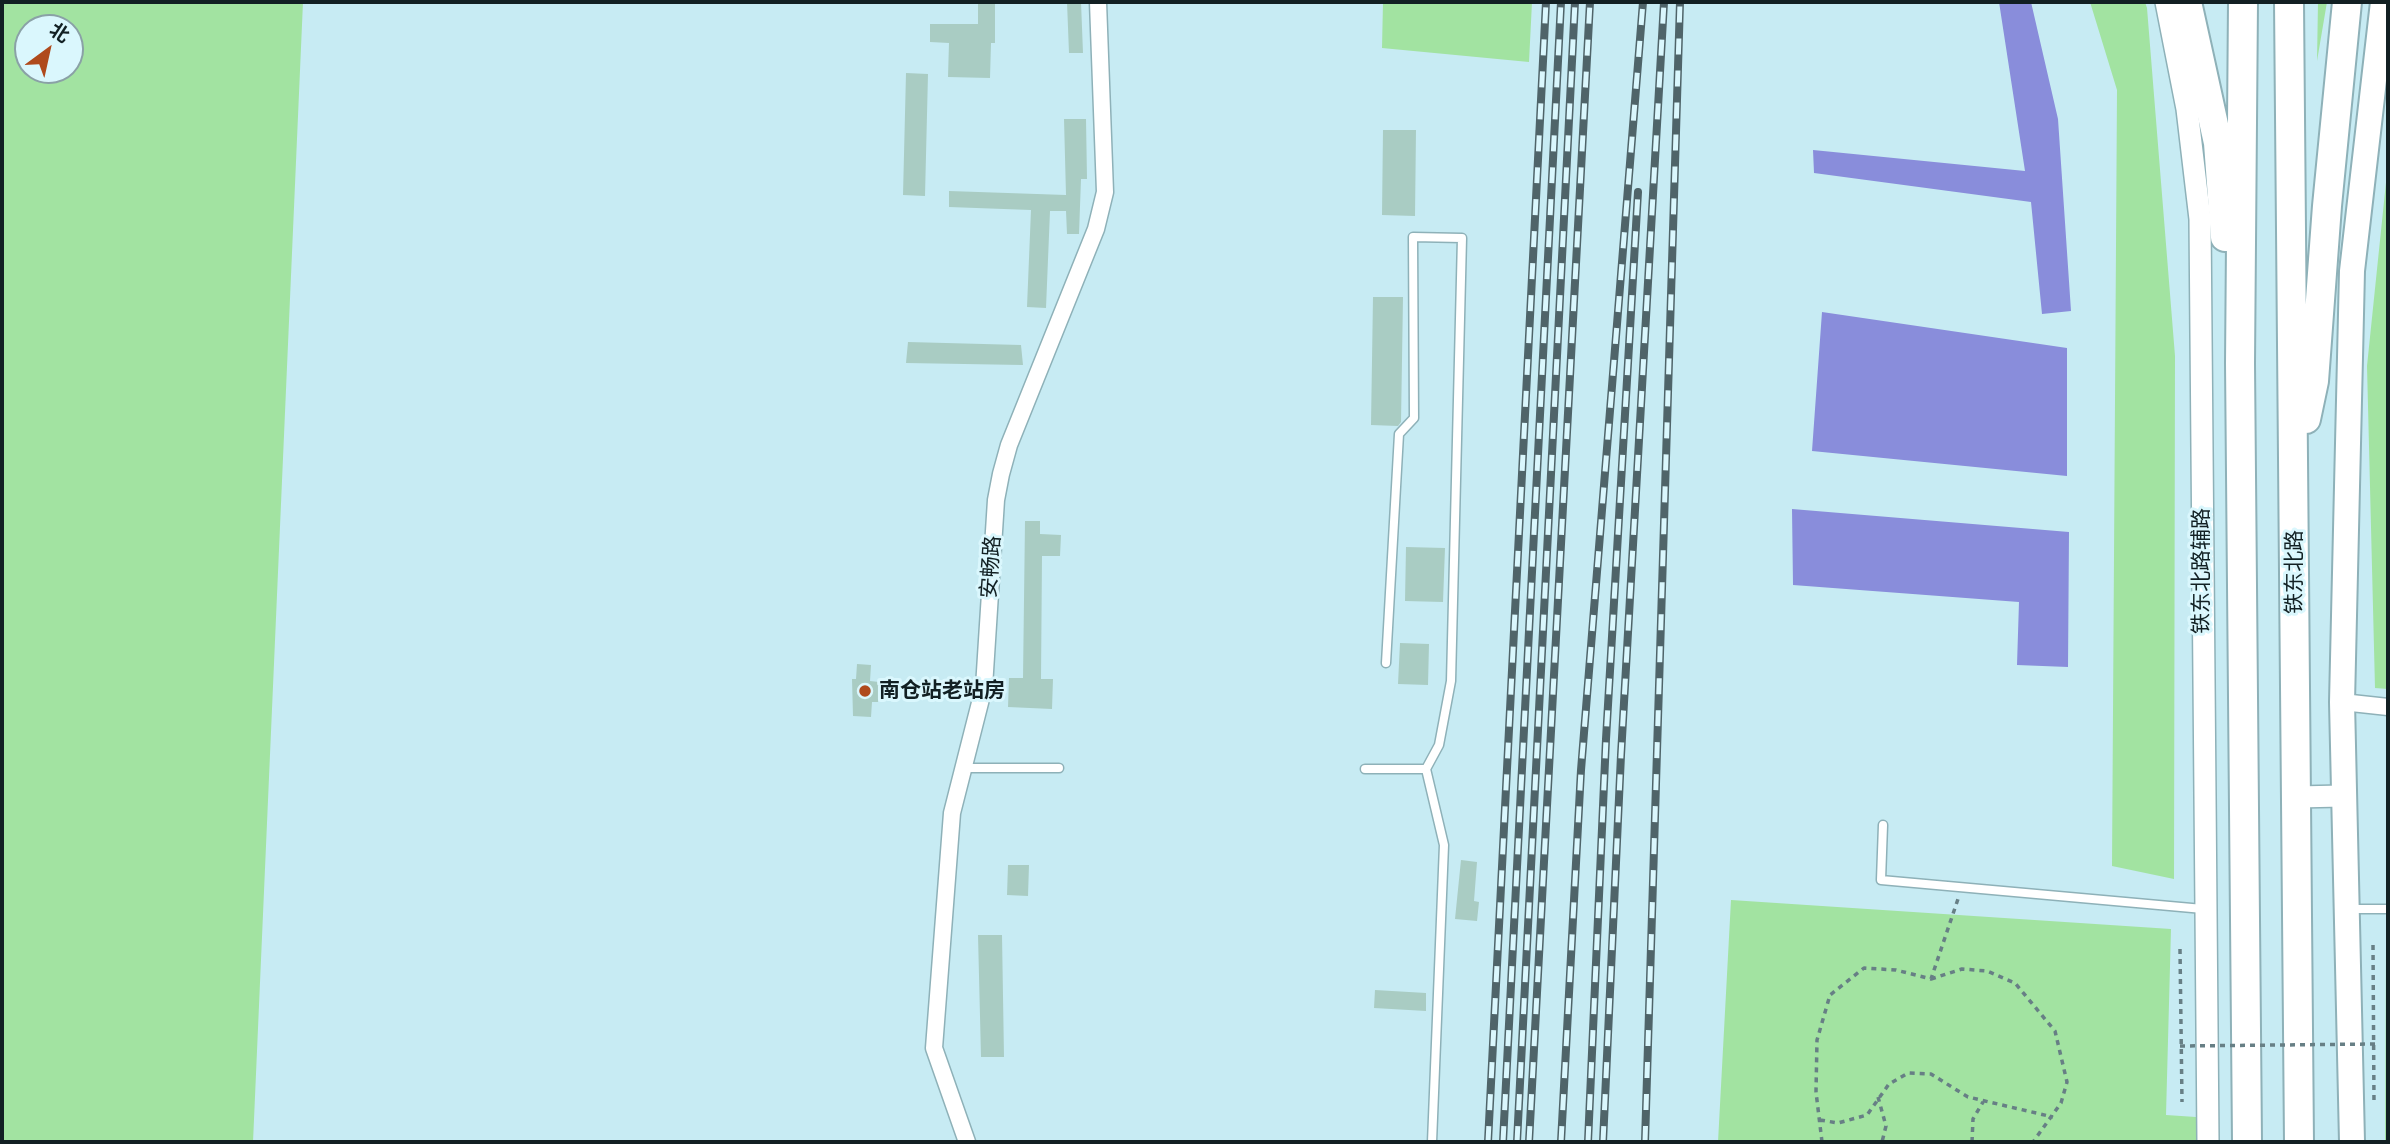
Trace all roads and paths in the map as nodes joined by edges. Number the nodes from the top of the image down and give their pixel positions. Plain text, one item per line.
1 (1098, 2) edge
2 (2166, 2) edge
3 (2187, 2) edge
4 (2243, 2) edge
5 (2289, 2) edge
6 (2347, 2) edge
7 (2383, 2) edge
8 (2240, 363) junction
9 (2295, 474) junction
10 (1386, 663) dead end
11 (2342, 702) junction
12 (2388, 707) edge
13 (964, 768) junction
14 (1059, 768) dead end
15 (1365, 769) dead end
16 (1426, 769) junction
17 (2342, 796) junction
18 (2297, 797) junction
19 (1883, 825) dead end
20 (1962, 888) junction
21 (2346, 908) junction
22 (2205, 909) junction
23 (2388, 909) edge
24 (2373, 945) dead end
25 (2180, 950) dead end
26 (1931, 979) junction
27 (2376, 1044) junction
28 (2180, 1046) junction
29 (1878, 1097) junction
30 (1983, 1101) junction
31 (2182, 1102) dead end
32 (2374, 1105) dead end
33 (2053, 1116) junction
34 (1820, 1120) junction
35 (967, 1142) edge
36 (1432, 1142) edge
37 (1822, 1142) edge
38 (1882, 1142) edge
39 (1972, 1142) edge
40 (2033, 1142) edge
41 (2208, 1142) edge
42 (2247, 1142) edge
43 (2299, 1142) edge
44 (2352, 1142) edge

1 - 13 street, 安畅路
2 - 22 street, 铁东北路辅路
3 - 8 highway
4 - 8 highway
5 - 9 highway, 铁东北路
6 - 9 highway
7 - 11 main road
8 - 42 highway
9 - 18 highway, 铁东北路
10 - 16 lane
11 - 12 street
11 - 17 main road
13 - 14 lane
13 - 35 street, 安畅路
15 - 16 lane
16 - 36 lane
17 - 18 street
17 - 21 main road
18 - 43 highway, 铁东北路
19 - 20 lane
20 - 22 lane
20 - 26 path
21 - 23 lane
21 - 44 main road
22 - 41 street, 铁东北路辅路
24 - 27 path
25 - 28 path
26 - 33 path
26 - 34 path
27 - 28 path, bridge
27 - 32 path
28 - 31 path
29 - 30 path
29 - 34 path
29 - 38 path
30 - 33 path
30 - 39 path
33 - 40 path
34 - 37 path

